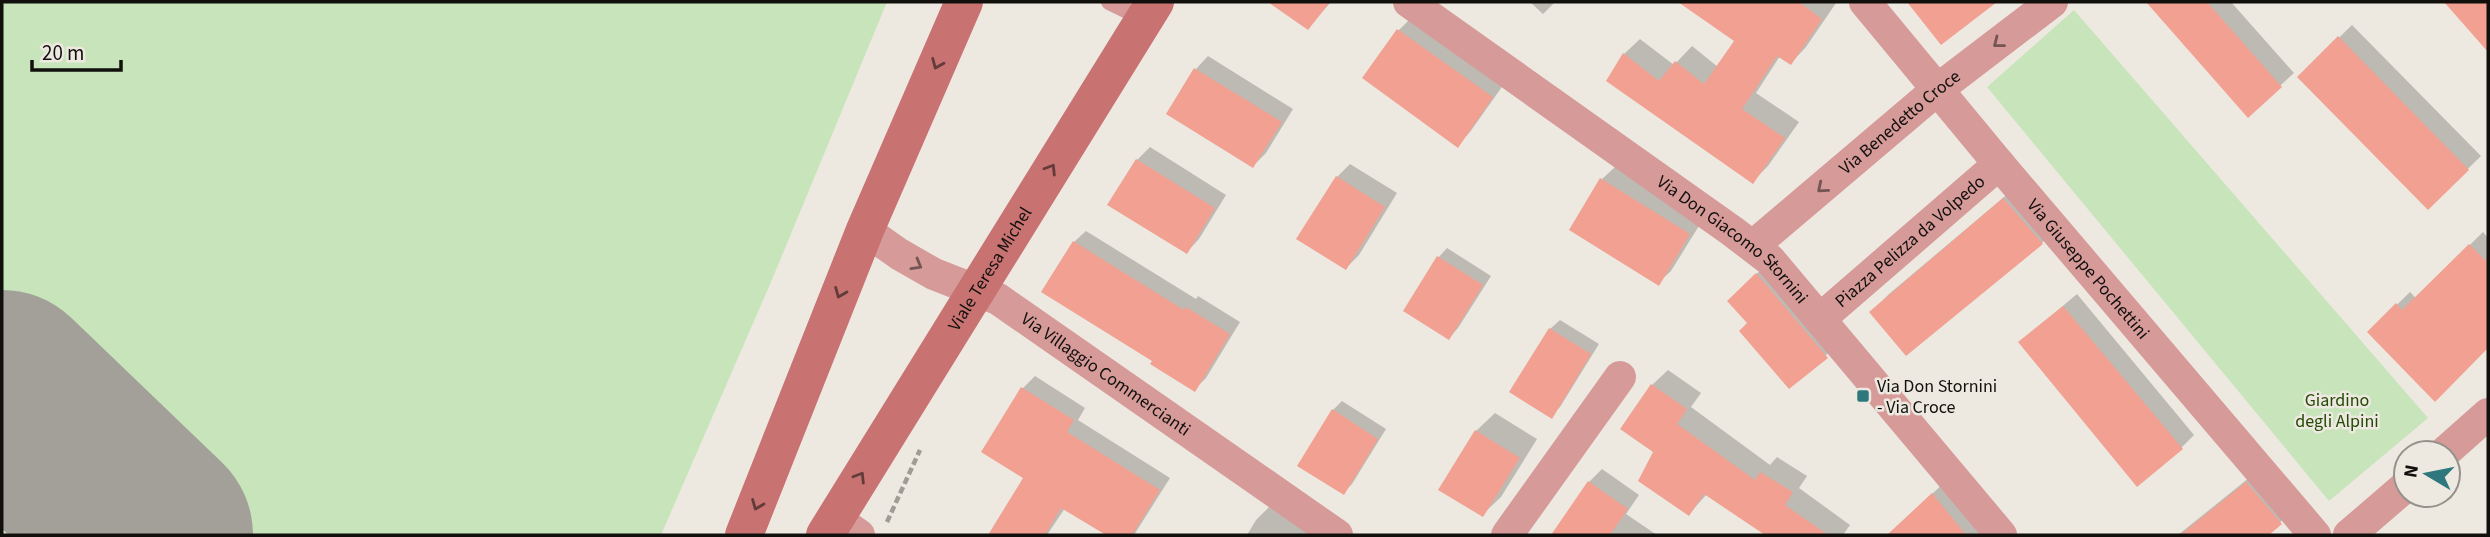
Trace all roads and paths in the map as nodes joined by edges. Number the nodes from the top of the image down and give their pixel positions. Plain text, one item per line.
1 (964, 2) edge
2 (1109, 2) edge
3 (1409, 2) edge
4 (1865, 2) edge
5 (2052, 2) edge
6 (1150, 10) edge
7 (1938, 89) junction
8 (1999, 164) junction
9 (865, 230) junction
10 (1753, 247) junction
11 (975, 289) junction
12 (1820, 319) junction
13 (1620, 377) dead end
14 (2488, 414) edge
15 (2460, 439) edge
16 (2392, 498) edge
17 (840, 530) edge
18 (744, 535) edge
19 (1337, 535) edge
20 (1507, 535) edge
21 (2001, 535) edge
22 (2315, 535) edge
23 (2349, 535) edge

1 -> 9 street
2 - 6 lane
3 - 10 street, Via Don Giacomo Stornini
4 - 7 street, Via Giuseppe Pochettini
5 -> 7 street, Via Benedetto Croce
11 -> 6 street, Viale Teresa Michel
7 - 8 street, Via Giuseppe Pochettini
7 -> 10 street, Via Benedetto Croce
8 - 12 street, Piazza Pelizza da Volpedo
8 - 22 street, Via Giuseppe Pochettini
9 -> 11 street, Via Villaggio Commercianti
9 -> 18 street
10 - 12 street, Via Don Giacomo Stornini
17 -> 11 street, Viale Teresa Michel
11 - 19 street, Via Villaggio Commercianti
12 - 21 street, Via Don Giacomo Stornini
13 - 20 street
14 - 15 street
16 - 23 street

